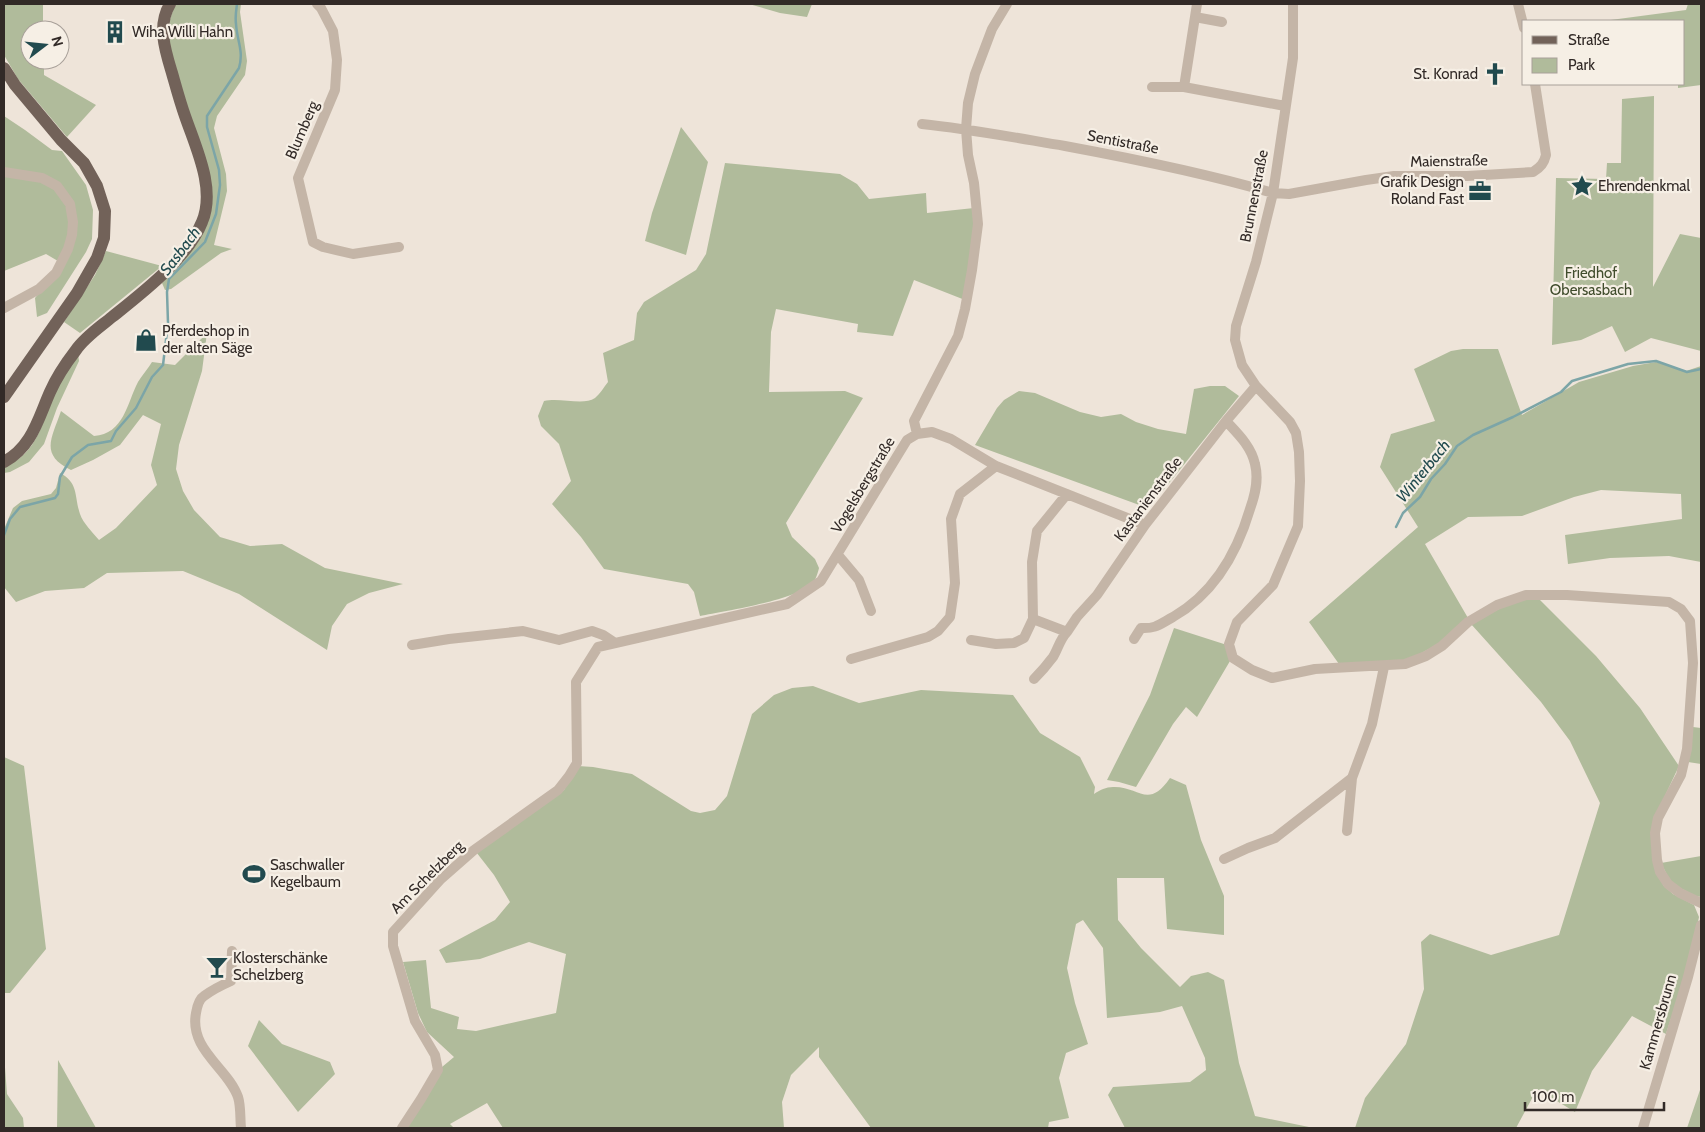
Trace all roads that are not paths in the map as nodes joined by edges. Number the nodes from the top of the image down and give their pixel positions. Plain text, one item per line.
1 (170, 4) edge
2 (317, 4) edge
3 (1007, 4) edge
4 (1197, 4) edge
5 (1293, 4) edge
6 (1518, 4) edge
7 (1195, 17) junction
8 (1522, 20) edge
9 (1222, 22) dead end
10 (4, 68) edge
11 (1536, 85) edge
12 (1184, 87) junction
13 (1152, 88) dead end
14 (1285, 106) junction
15 (922, 124) dead end
16 (966, 129) junction
17 (4, 172) edge
18 (1273, 193) junction
19 (399, 247) dead end
20 (4, 308) edge
21 (1256, 386) junction
22 (4, 396) edge
23 (1226, 421) junction
24 (917, 434) junction
25 (21, 450) junction
26 (4, 452) edge
27 (4, 462) edge
28 (996, 466) junction
29 (1067, 494) junction
30 (1145, 525) junction
31 (838, 555) junction
32 (871, 611) dead end
33 (1033, 619) junction
34 (1067, 632) junction
35 (1134, 639) dead end
36 (971, 640) dead end
37 (615, 643) junction
38 (412, 645) dead end
39 (851, 659) dead end
40 (1384, 666) junction
41 (1034, 679) dead end
42 (577, 763) joint
43 (1352, 778) junction
44 (1347, 831) dead end
45 (1224, 859) dead end
46 (1701, 903) edge
47 (1701, 925) edge
48 (232, 951) dead end
49 (241, 1128) edge
50 (402, 1128) edge
51 (1643, 1128) edge

1 - 25 main road
2 - 19 street, Blumberg
3 - 16 street
4 - 7 street
5 - 14 street, Brunnenstraße
6 - 8 street
7 - 9 street
7 - 12 street
10 - 22 main road
11 - 18 street, Maienstraße
12 - 13 street
12 - 14 street
14 - 18 street, Brunnenstraße
15 - 16 street, Sentistraße
16 - 18 street, Sentistraße
16 - 24 street
17 - 20 street
18 - 21 street, Brunnenstraße
21 - 23 street, Kastanienstraße
21 - 40 street
23 - 30 street, Kastanienstraße
23 - 35 street
24 - 28 street, Vogelsbergstraße
24 - 31 street, Vogelsbergstraße
25 - 26 main road
25 - 27 main road
28 - 29 street, Vogelsbergstraße
28 - 39 street
29 - 30 street, Vogelsbergstraße
29 - 33 street
30 - 34 street, Kastanienstraße
31 - 32 street
31 - 37 street, Vogelsbergstraße
33 - 34 street
33 - 36 street
34 - 41 street, Kastanienstraße
37 - 38 street
37 - 42 street, Vogelsbergstraße
40 - 43 street
40 - 46 street
42 - 50 street, Am Schelzberg
43 - 44 street
43 - 45 street
47 - 51 street, Kammersbrunn
48 - 49 street

